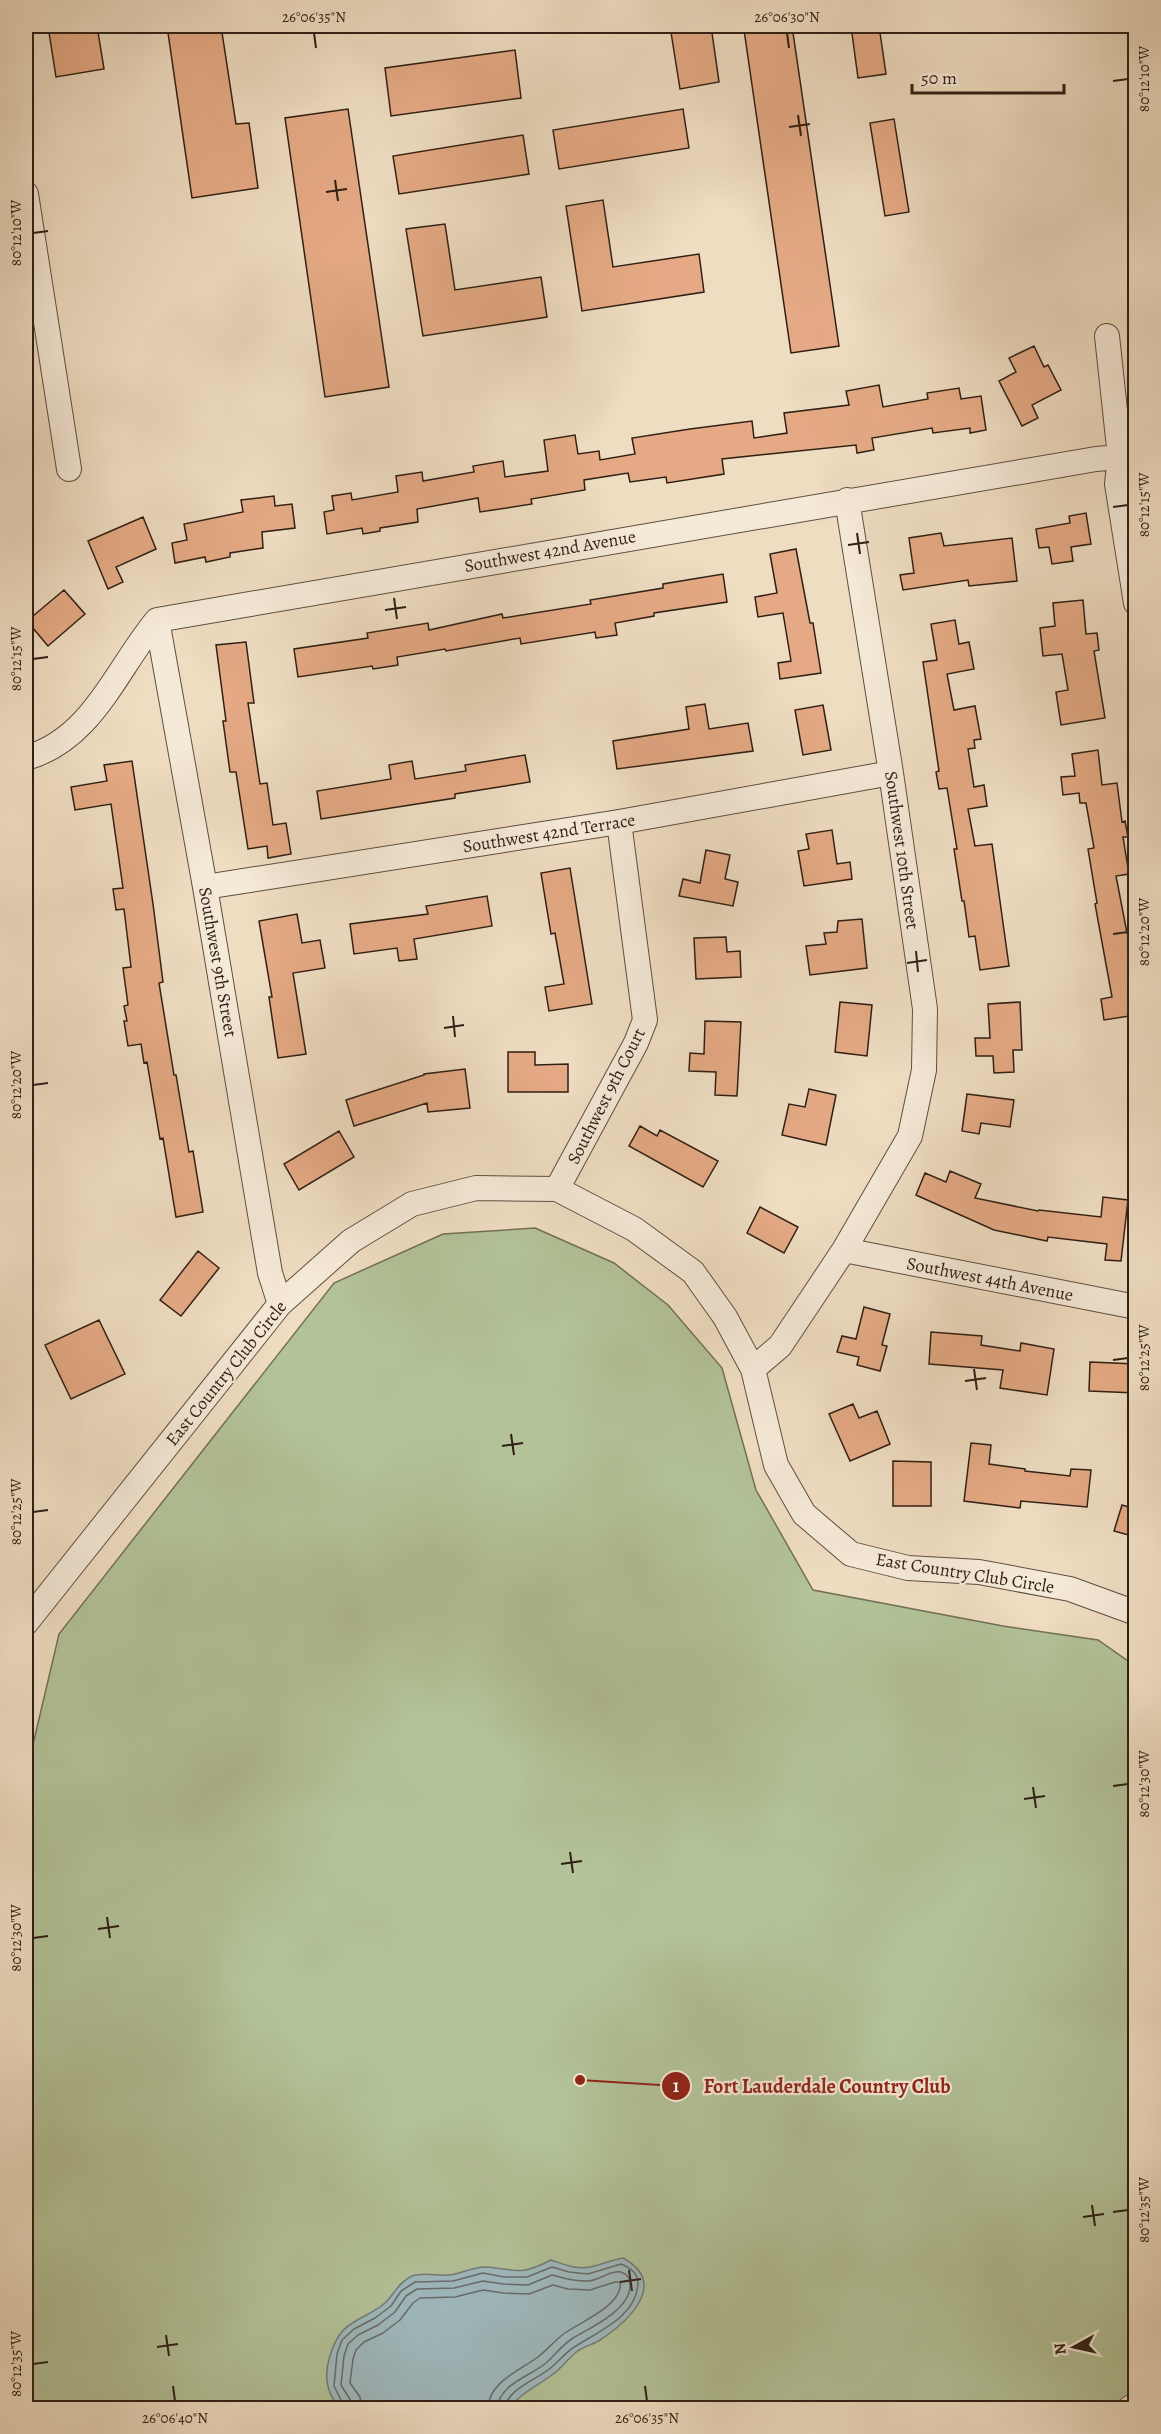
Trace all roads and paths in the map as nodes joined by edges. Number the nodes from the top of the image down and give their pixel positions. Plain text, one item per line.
1 (26, 194) edge
2 (1107, 336) dead end
3 (1128, 460) edge
4 (69, 469) dead end
5 (847, 500) junction
6 (1136, 603) edge
7 (157, 620) junction
8 (26, 758) edge
9 (891, 773) junction
10 (619, 822) junction
11 (205, 887) junction
12 (557, 1189) junction
13 (844, 1250) junction
14 (280, 1304) junction
15 (1136, 1307) edge
16 (753, 1369) junction
17 (1136, 1613) edge
18 (26, 1623) edge
19 (1136, 2404) edge
20 (1130, 2409) edge

1 - 4 street
2 - 3 street
3 - 5 street, Southwest 42nd Avenue
3 - 6 street
5 - 7 street, Southwest 42nd Avenue
5 - 9 street, Southwest 10th Street
7 - 8 street
7 - 11 street, Southwest 9th Street
9 - 10 street, Southwest 42nd Terrace
9 - 13 street, Southwest 10th Street
10 - 11 street, Southwest 42nd Terrace
10 - 12 street, Southwest 9th Court
11 - 14 street, Southwest 9th Street
12 - 14 street, East Country Club Circle
12 - 16 street, East Country Club Circle
13 - 15 street, Southwest 44th Avenue
13 - 16 street, Southwest 10th Street
14 - 18 street, East Country Club Circle
16 - 17 street, East Country Club Circle
19 - 20 street

